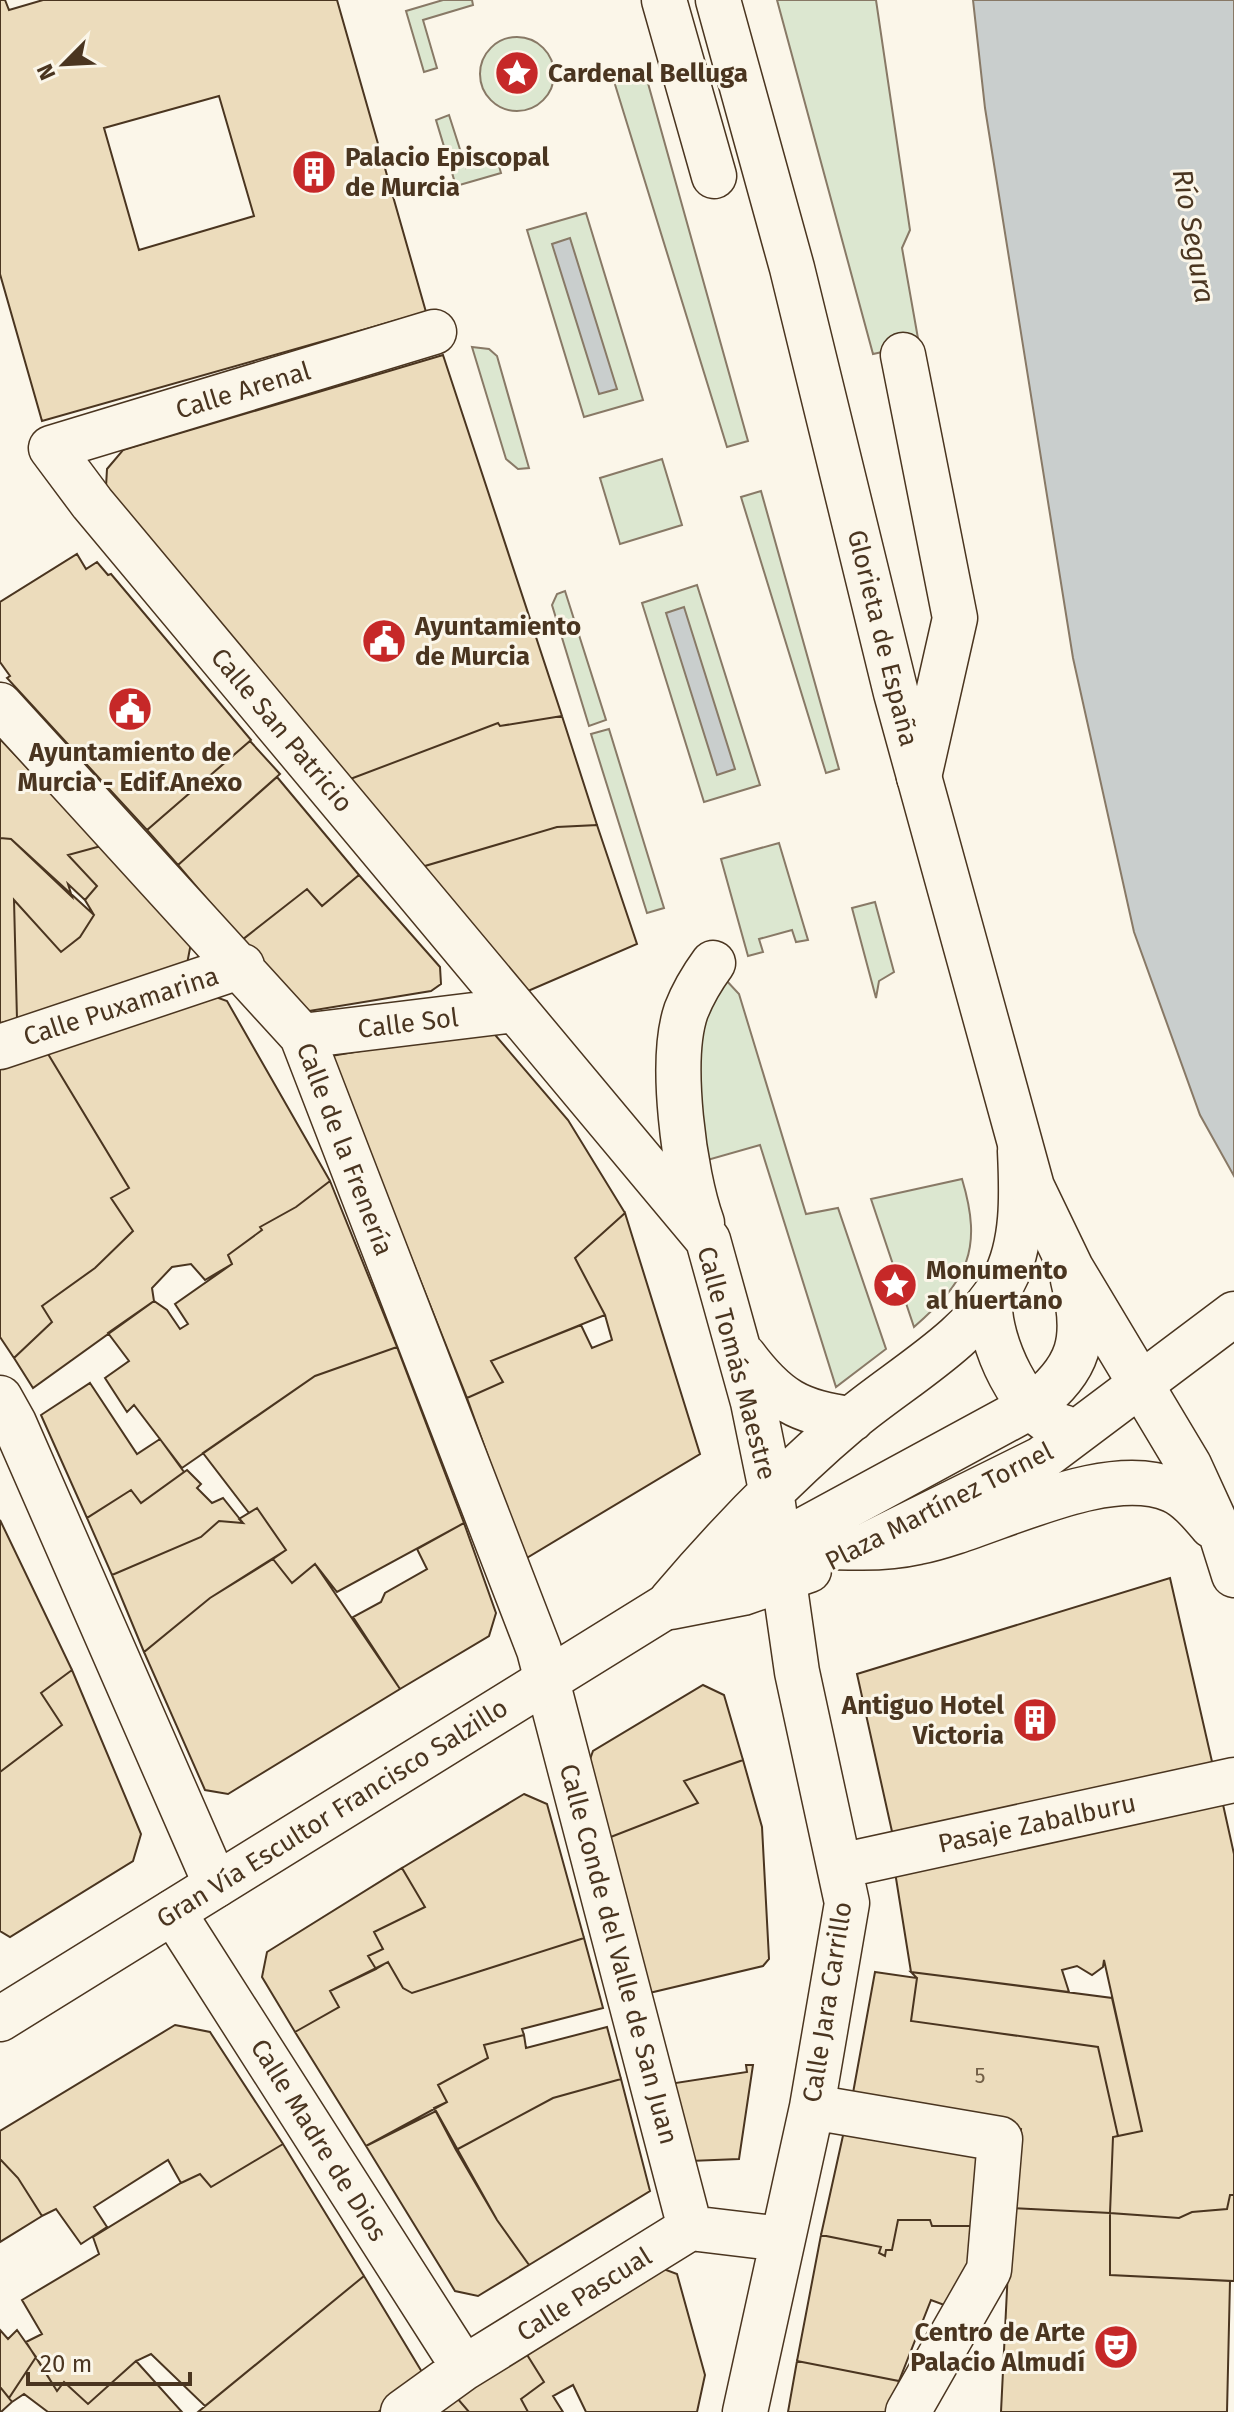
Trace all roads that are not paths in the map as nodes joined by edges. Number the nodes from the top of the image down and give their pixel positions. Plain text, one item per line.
1 (664, 0) edge
2 (718, 0) edge
3 (714, 176) dead end
4 (434, 332) dead end
5 (903, 355) dead end
6 (51, 448) joint
7 (0, 705) edge
8 (919, 777) junction
9 (713, 963) dead end
10 (242, 966) junction
11 (515, 1010) junction
12 (302, 1036) junction
13 (0, 1047) edge
14 (1020, 1141) junction
15 (708, 1240) junction
16 (1071, 1268) junction
17 (990, 1302) junction
18 (1234, 1314) edge
19 (740, 1351) junction
20 (1143, 1384) junction
21 (0, 1398) edge
22 (1058, 1418) junction
23 (852, 1419) junction
24 (771, 1490) junction
25 (862, 1547) junction
26 (1228, 1556) edge
27 (781, 1562) junction
28 (665, 1608) junction
29 (547, 1681) junction
30 (1234, 1780) edge
31 (840, 1866) junction
32 (216, 1885) junction
33 (173, 1912) junction
34 (0, 2019) edge
35 (812, 2107) junction
36 (690, 2228) junction
37 (782, 2239) junction
38 (464, 2368) junction
39 (403, 2412) edge
40 (745, 2412) edge
41 (908, 2412) edge

1 - 3 street
2 - 8 street, Glorieta de España
4 - 6 street, Calle Arenal
5 - 8 street
6 - 11 street, Calle San Patricio
7 - 10 street, Calle de la Frenería
8 - 14 street, Glorieta de España
9 - 15 street
10 - 12 street, Calle de la Frenería
10 - 13 street, Calle Puxamarina
11 - 12 street, Calle Sol
11 - 15 street, Calle Tomás Maestre
12 - 29 street, Calle de la Frenería
14 - 16 street, Glorieta de España
14 - 17 street
15 - 19 street, Calle Tomás Maestre
16 - 20 street
16 - 22 street, Plaza Martínez Tornel
17 - 22 street, Plaza Martínez Tornel
17 - 23 street
18 - 20 street, Plaza Martínez Tornel
19 - 23 street
19 - 24 street, Calle Tomás Maestre
20 - 22 street, Plaza Martínez Tornel
20 - 26 street
21 - 32 street
22 - 25 street, Plaza Martínez Tornel
22 - 27 street, Plaza Martínez Tornel
23 - 24 street
24 - 27 street, Calle Tomás Maestre
24 - 28 street, Gran Vía Escultor Francisco Salzillo
25 - 26 street
25 - 27 street
27 - 28 street, Gran Vía Escultor Francisco Salzillo
27 - 31 street, Calle Jara Carrillo
28 - 29 street, Gran Vía Escultor Francisco Salzillo
29 - 32 street, Gran Vía Escultor Francisco Salzillo
29 - 36 street, Calle Conde del Valle de San Juan
30 - 31 street, Pasaje Zabalburu
31 - 35 street, Calle Jara Carrillo
32 - 33 street, Gran Vía Escultor Francisco Salzillo
33 - 34 street, Gran Vía Escultor Francisco Salzillo
33 - 38 street, Calle Madre de Dios
35 - 37 street, Calle Jara Carrillo
35 - 41 street
36 - 37 street
36 - 38 street, Calle Pascual
37 - 40 street, Calle Jara Carrillo
38 - 39 street, Calle Pascual

